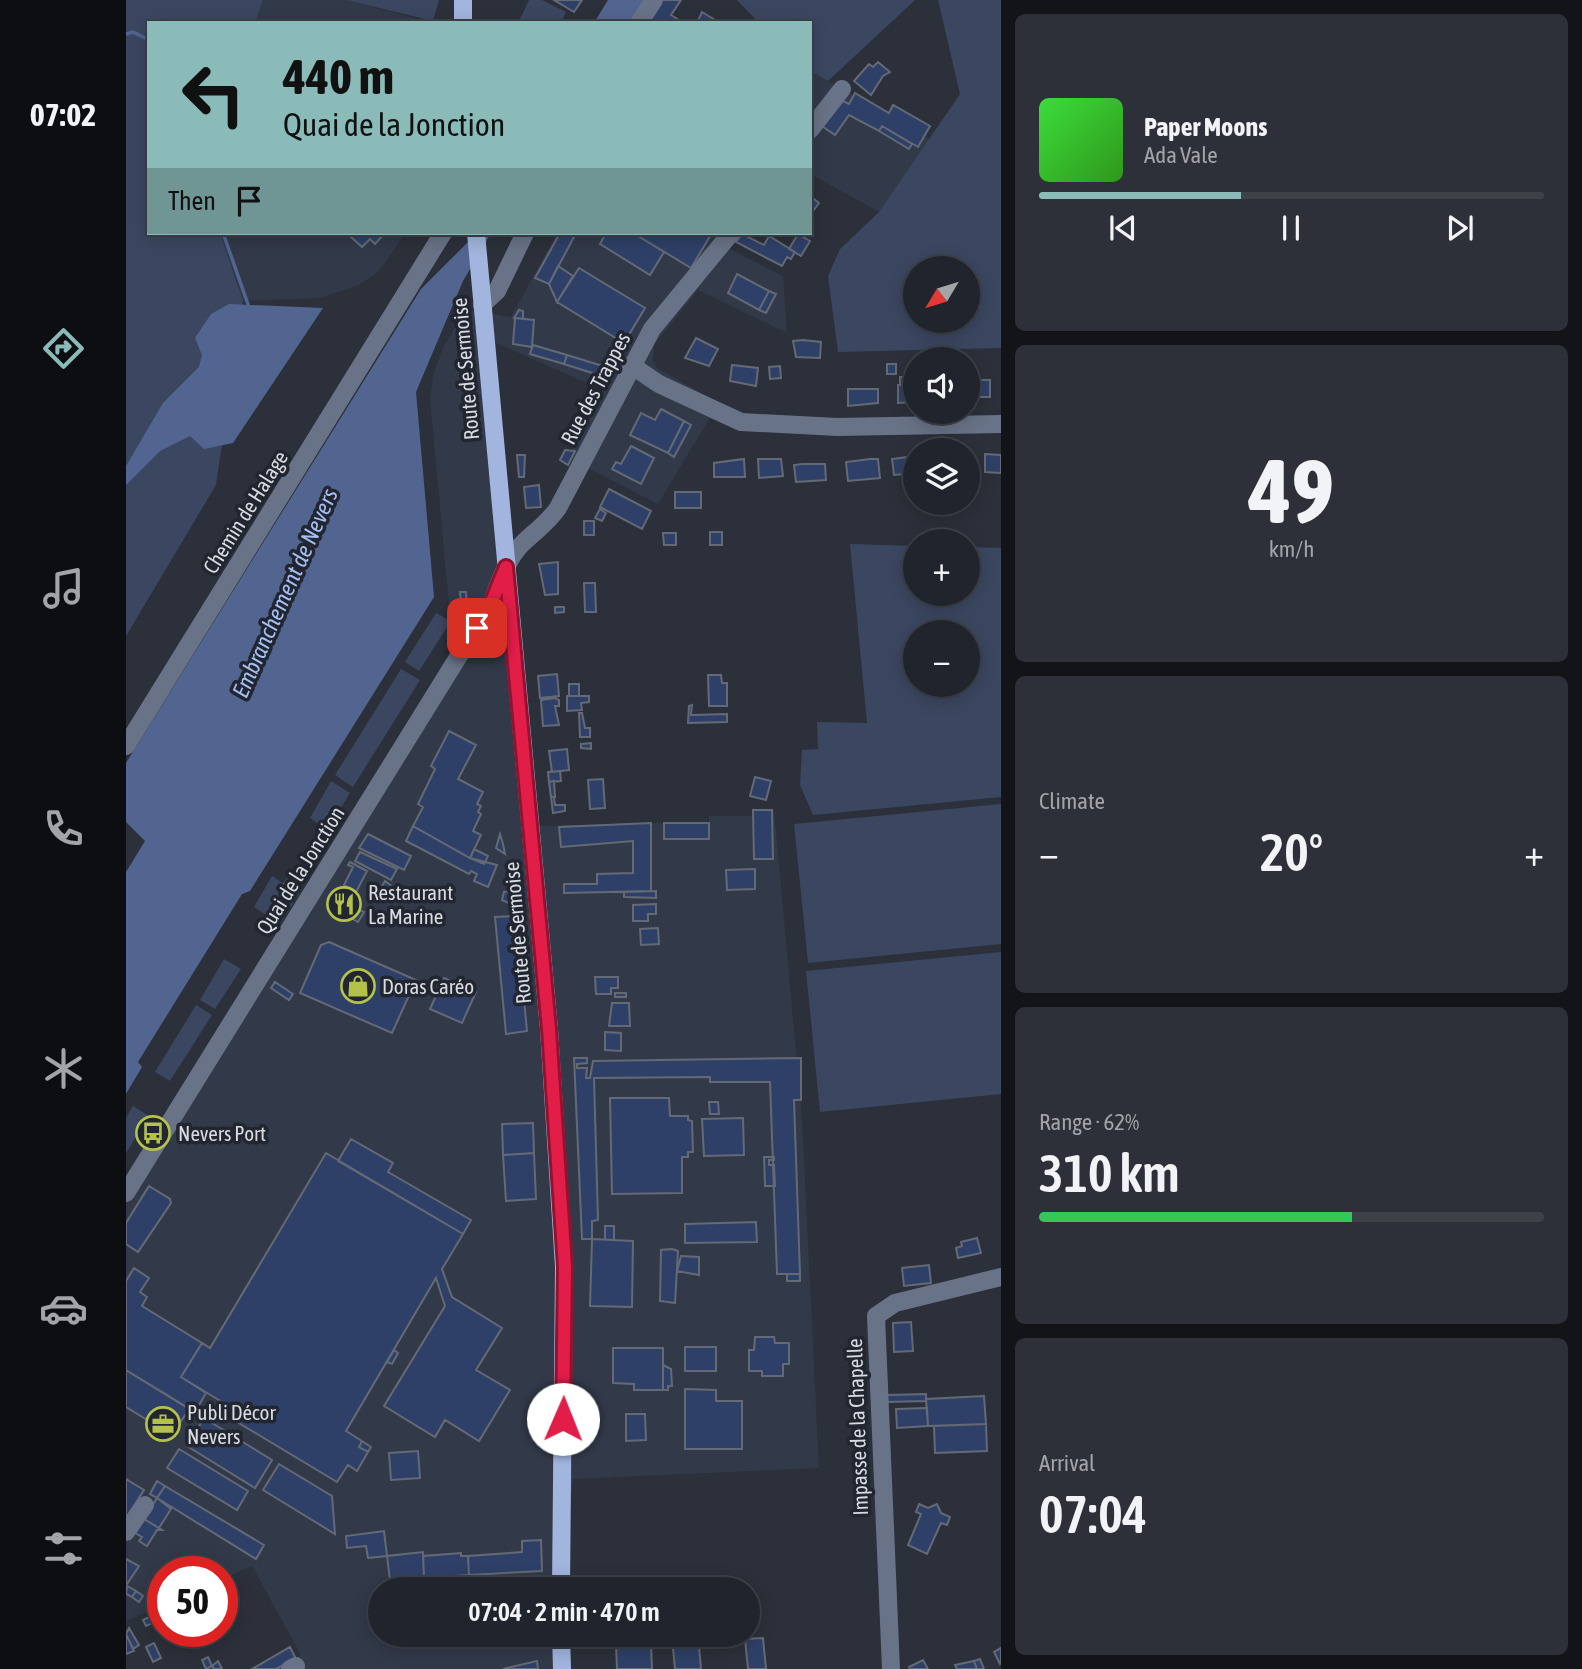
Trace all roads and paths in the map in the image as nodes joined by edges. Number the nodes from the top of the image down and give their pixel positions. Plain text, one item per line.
1 (463, 0) edge
2 (654, 0) edge
3 (463, 21) edge
4 (640, 21) edge
5 (842, 89) dead end
6 (812, 127) edge
7 (442, 235) edge
8 (476, 235) edge
9 (523, 235) edge
10 (729, 235) edge
11 (482, 305) junction
12 (631, 365) junction
13 (1001, 424) edge
14 (506, 567) junction
15 (126, 746) edge
16 (126, 1193) edge
17 (1001, 1277) edge
18 (145, 1505) dead end
19 (126, 1532) edge
20 (561, 1577) edge
21 (561, 1647) edge
22 (562, 1669) edge
23 (891, 1669) edge

1 - 3 main road
2 - 4 street
5 - 6 street
7 - 15 street, Chemin de Halage
8 - 11 main road, Route de Sermoise
9 - 11 street
10 - 12 street, Rue des Trappes
11 - 14 main road, Route de Sermoise
12 - 13 street
12 - 14 street, Rue des Trappes
14 - 16 street, Quai de la Jonction
14 - 20 main road, Route de Sermoise
17 - 23 street, Impasse de la Chapelle
18 - 19 street
21 - 22 main road

